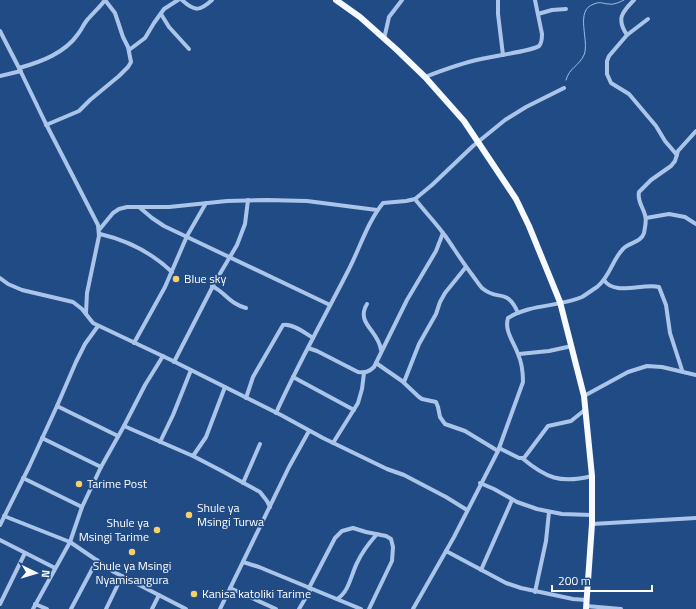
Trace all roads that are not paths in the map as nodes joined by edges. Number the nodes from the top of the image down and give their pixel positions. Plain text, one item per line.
1 (105, 0) edge
2 (178, 0) edge
3 (182, 0) edge
4 (212, 0) edge
5 (336, 0) edge
6 (402, 0) edge
7 (498, 0) edge
8 (535, 0) edge
9 (634, 0) edge
10 (566, 9) dead end
11 (161, 14) junction
12 (538, 14) junction
13 (648, 19) dead end
14 (0, 31) edge
15 (627, 35) junction
16 (384, 39) junction
17 (189, 49) dead end
18 (129, 50) junction
19 (503, 55) junction
20 (20, 70) junction
21 (0, 76) edge
22 (425, 77) junction
23 (564, 88) dead end
24 (46, 125) junction
25 (696, 131) edge
26 (478, 142) junction
27 (677, 155) junction
28 (415, 199) junction
29 (248, 200) junction
30 (206, 203) junction
31 (139, 207) junction
32 (377, 210) junction
33 (646, 218) junction
34 (696, 224) edge
35 (99, 232) junction
36 (443, 233) junction
37 (187, 236) junction
38 (229, 256) junction
39 (466, 267) junction
40 (172, 272) junction
41 (0, 278) edge
42 (604, 280) junction
43 (212, 286) junction
44 (560, 302) junction
45 (367, 304) dead end
46 (330, 305) junction
47 (246, 308) dead end
48 (518, 312) junction
49 (86, 314) junction
50 (98, 326) junction
51 (313, 338) junction
52 (134, 343) junction
53 (572, 346) junction
54 (308, 348) junction
55 (381, 350) junction
56 (519, 354) junction
57 (162, 356) junction
58 (174, 362) junction
59 (376, 363) junction
60 (191, 370) junction
61 (682, 370) junction
62 (364, 372) junction
63 (696, 375) edge
64 (293, 377) junction
65 (404, 382) junction
66 (225, 388) junction
67 (584, 396) junction
68 (246, 398) junction
69 (57, 406) junction
70 (586, 409) junction
71 (354, 410) junction
72 (276, 413) junction
73 (124, 426) junction
74 (310, 431) junction
75 (118, 436) junction
76 (42, 438) junction
77 (160, 442) junction
78 (334, 443) junction
79 (260, 444) dead end
80 (498, 450) junction
81 (193, 456) junction
82 (522, 458) junction
83 (101, 467) junction
84 (592, 476) junction
85 (23, 478) junction
86 (242, 483) junction
87 (480, 483) junction
88 (512, 500) junction
89 (82, 507) junction
90 (270, 507) junction
91 (467, 510) junction
92 (548, 512) junction
93 (592, 515) junction
94 (2, 518) edge
95 (696, 518) edge
96 (0, 524) edge
97 (592, 524) junction
98 (377, 534) junction
99 (0, 540) edge
100 (70, 542) junction
101 (446, 551) junction
102 (25, 553) junction
103 (96, 560) junction
104 (243, 562) junction
105 (55, 568) junction
106 (481, 570) junction
107 (122, 576) junction
108 (230, 588) junction
109 (310, 588) junction
110 (535, 592) junction
111 (159, 595) junction
112 (337, 599) junction
113 (0, 604) edge
114 (35, 604) junction
115 (586, 605) edge
116 (33, 609) edge
117 (47, 609) edge
118 (71, 609) edge
119 (106, 609) edge
120 (152, 609) edge
121 (186, 609) edge
122 (220, 609) edge
123 (276, 609) edge
124 (299, 609) edge
125 (361, 609) edge
126 (368, 609) edge
127 (413, 609) edge
128 (621, 609) edge

1 - 18 street
1 - 20 street
2 - 11 street
3 - 4 street
5 - 16 highway
6 - 16 street
7 - 19 street
8 - 12 street
9 - 15 street
10 - 12 street
11 - 17 street
11 - 18 street
12 - 19 street
13 - 15 street
14 - 20 street
15 - 27 street
16 - 22 highway
18 - 24 street
19 - 22 street
20 - 21 street
20 - 24 street
22 - 26 highway
23 - 26 street
24 - 35 street
25 - 27 street
26 - 28 street
26 - 44 highway
27 - 33 street
28 - 32 street
28 - 36 street
29 - 30 street
29 - 32 street
29 - 38 street
30 - 31 street
30 - 37 street
31 - 35 street
31 - 37 street
32 - 46 street
33 - 34 street
33 - 42 street
35 - 40 street
35 - 49 street
36 - 39 street
36 - 55 street
37 - 38 street
37 - 40 street
38 - 43 street
38 - 46 street
39 - 48 street
39 - 65 street
40 - 52 street
41 - 49 street
42 - 44 street
42 - 61 street
43 - 47 street
43 - 58 street
44 - 48 street
44 - 53 highway
45 - 55 street
46 - 51 street
48 - 56 street
49 - 50 street
50 - 52 street
50 - 69 street
51 - 54 street
51 - 68 street
52 - 57 street
53 - 56 street
53 - 67 highway
54 - 62 street
54 - 64 street
55 - 59 street
56 - 80 street
57 - 58 street
57 - 73 street
58 - 60 street
59 - 62 street
59 - 65 street
60 - 66 street
60 - 77 street
61 - 63 street
61 - 67 street
62 - 71 street
64 - 71 street
64 - 72 street
65 - 80 street
66 - 68 street
66 - 81 street
67 - 70 highway
68 - 72 street
69 - 75 street
69 - 76 street
70 - 82 street
70 - 84 highway
71 - 78 street
72 - 74 street
73 - 75 street
73 - 77 street
74 - 78 street
74 - 90 street
75 - 83 street
76 - 83 street
76 - 85 street
77 - 81 street
78 - 91 street
79 - 86 street
80 - 82 street
80 - 87 street
81 - 86 street
82 - 84 street
83 - 89 street
84 - 93 highway
85 - 89 street
85 - 94 street
86 - 90 street
87 - 88 street
87 - 91 street
88 - 92 street
88 - 106 street
89 - 100 street
90 - 104 street
91 - 101 street
92 - 93 street
92 - 110 street
93 - 97 highway
94 - 96 street
94 - 100 street
95 - 97 street
97 - 115 highway
98 - 109 street
98 - 112 street
98 - 126 street
99 - 102 street
100 - 103 street
100 - 105 street
101 - 106 street
101 - 127 street
102 - 105 street
102 - 113 street
103 - 107 street
103 - 118 street
104 - 108 street
104 - 109 street
105 - 114 street
106 - 110 street
107 - 111 street
107 - 119 street
108 - 122 street
108 - 123 street
109 - 112 street
109 - 124 street
110 - 115 street
111 - 120 street
111 - 121 street
112 - 125 street
114 - 116 street
114 - 117 street
115 - 128 street

